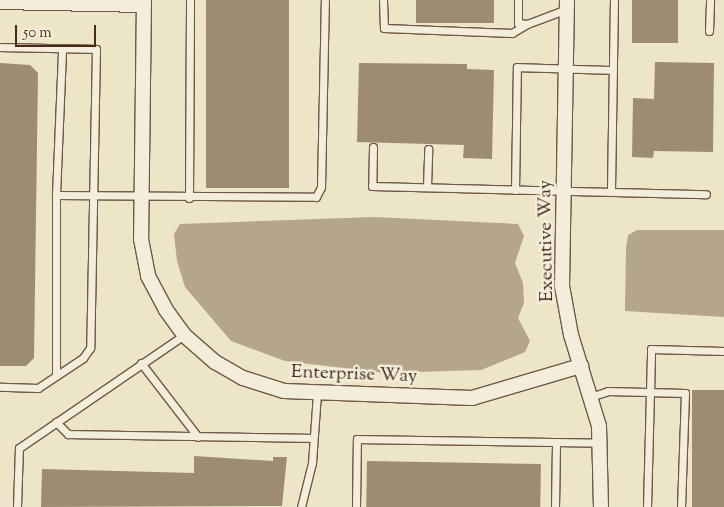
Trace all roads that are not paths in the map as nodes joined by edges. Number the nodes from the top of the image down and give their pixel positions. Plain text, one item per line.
1 (190, 0) edge
2 (325, 0) edge
3 (383, 0) edge
4 (518, 0) edge
5 (614, 0) edge
6 (710, 0) edge
7 (0, 2) edge
8 (144, 2) edge
9 (567, 5) edge
10 (527, 24) junction
11 (709, 31) dead end
12 (0, 47) edge
13 (62, 49) junction
14 (566, 65) junction
15 (613, 70) junction
16 (372, 147) dead end
17 (428, 149) dead end
18 (427, 186) junction
19 (515, 190) junction
20 (611, 190) junction
21 (564, 191) junction
22 (706, 194) dead end
23 (56, 195) junction
24 (92, 196) junction
25 (141, 197) junction
26 (189, 198) junction
27 (184, 335) junction
28 (724, 351) edge
29 (141, 363) junction
30 (581, 366) junction
31 (56, 375) junction
32 (0, 387) edge
33 (651, 393) junction
34 (317, 394) junction
35 (590, 397) junction
36 (56, 422) junction
37 (198, 437) junction
38 (313, 438) junction
39 (556, 442) junction
40 (600, 443) junction
41 (17, 507) edge
42 (301, 507) edge
43 (356, 507) edge
44 (555, 507) edge
45 (601, 507) edge
46 (648, 507) edge
47 (681, 507) edge

1 - 26 lane
2 - 26 lane
3 - 10 lane
4 - 10 lane
5 - 15 lane
6 - 11 lane
7 - 8 street
8 - 25 street, Enterprise Way
9 - 10 lane
9 - 14 street, Executive Way
12 - 13 lane
13 - 23 lane
13 - 24 lane
14 - 15 lane
14 - 19 lane
14 - 21 street, Executive Way
15 - 20 lane
16 - 18 lane
17 - 18 lane
18 - 19 lane
19 - 21 lane
20 - 21 lane
20 - 22 lane
21 - 30 street, Executive Way
23 - 24 lane
23 - 31 lane
24 - 25 lane
24 - 31 lane
25 - 26 lane
25 - 27 street, Enterprise Way
27 - 29 lane
27 - 34 street, Enterprise Way
28 - 33 lane
29 - 36 lane
29 - 37 lane
30 - 34 street, Enterprise Way
30 - 35 street, Executive Way
31 - 32 lane
33 - 35 lane
33 - 46 lane
33 - 47 lane
34 - 38 lane
35 - 40 street, Executive Way
36 - 37 lane
36 - 41 lane
37 - 38 lane
38 - 42 lane
39 - 40 lane
39 - 43 lane
39 - 44 lane
40 - 45 street, Executive Way

